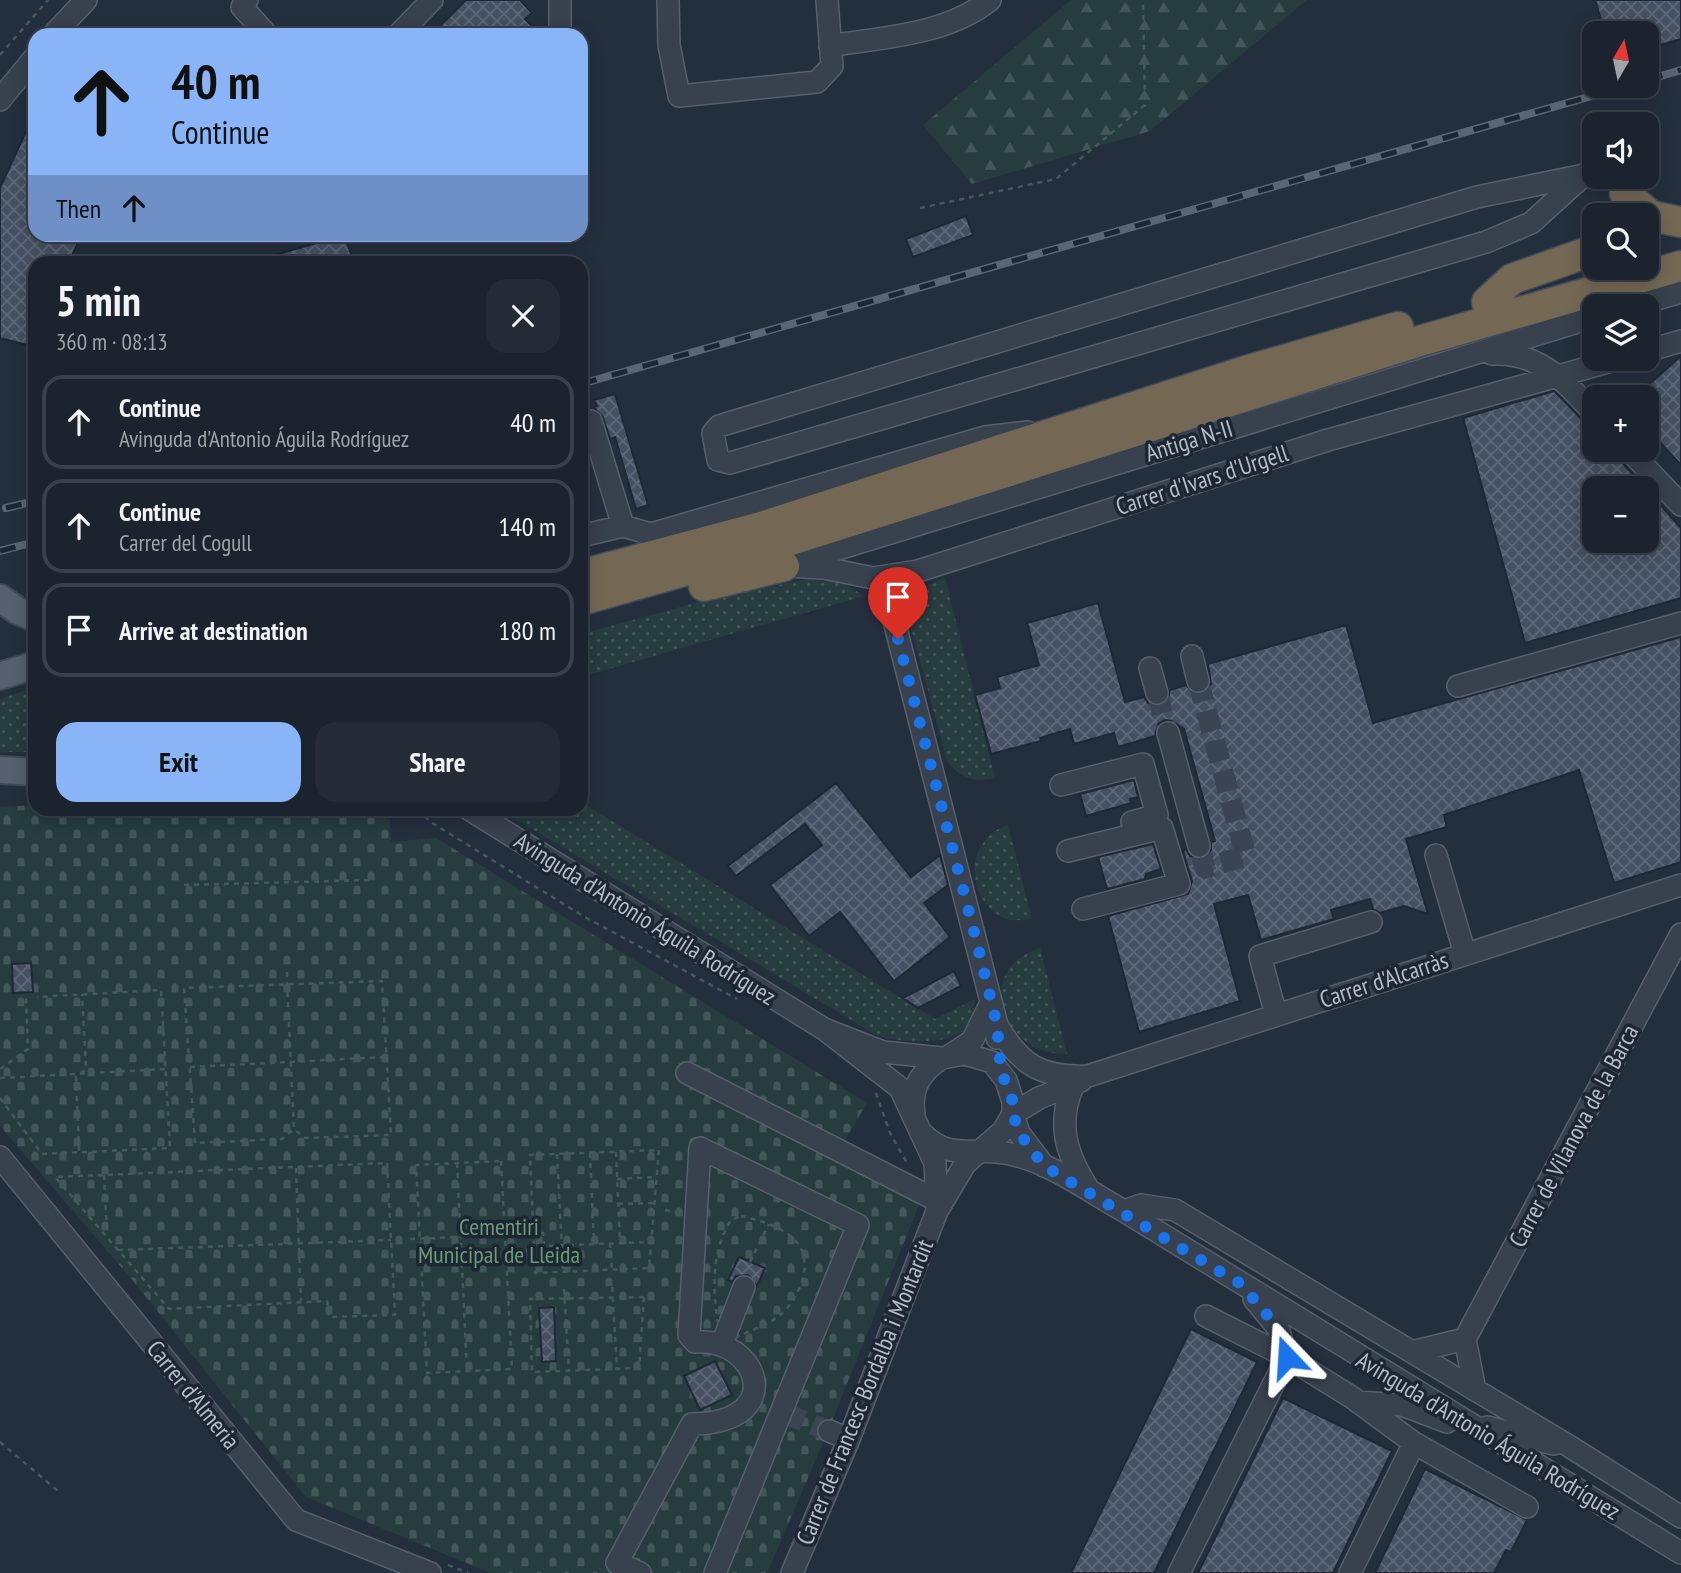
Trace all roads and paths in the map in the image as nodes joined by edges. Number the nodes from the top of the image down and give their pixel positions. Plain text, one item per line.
1 (48, 0) edge
2 (86, 0) edge
3 (247, 0) edge
4 (432, 0) edge
5 (560, 0) edge
6 (668, 0) edge
7 (827, 0) edge
8 (990, 0) edge
9 (1143, 0) edge
10 (64, 28) edge
11 (261, 28) edge
12 (405, 28) edge
13 (560, 28) edge
14 (830, 46) junction
15 (0, 55) edge
16 (28, 66) edge
17 (0, 100) edge
18 (1589, 174) edge
19 (1620, 195) edge
20 (920, 208) dead end
21 (1681, 222) edge
22 (1681, 245) edge
23 (1659, 251) edge
24 (1582, 254) edge
25 (1681, 266) edge
26 (1582, 274) edge
27 (1681, 292) edge
28 (1659, 298) edge
29 (1487, 302) junction
30 (1582, 321) edge
31 (1681, 341) edge
32 (1659, 347) edge
33 (1469, 355) junction
34 (1582, 370) edge
35 (1560, 376) junction
36 (1582, 400) edge
37 (588, 422) edge
38 (1062, 430) junction
39 (1640, 462) edge
40 (1681, 505) edge
41 (623, 526) junction
42 (588, 531) edge
43 (784, 566) junction
44 (918, 570) junction
45 (588, 573) edge
46 (844, 574) junction
47 (0, 598) edge
48 (588, 598) edge
49 (588, 613) edge
50 (892, 613) junction
51 (28, 615) edge
52 (1681, 623) edge
53 (1192, 656) dead end
54 (28, 666) edge
55 (1150, 668) dead end
56 (0, 676) edge
57 (1198, 681) tunnel mouth
58 (1458, 686) dead end
59 (1157, 693) tunnel mouth
60 (1168, 733) tunnel mouth
61 (0, 770) edge
62 (28, 772) edge
63 (1061, 785) dead end
64 (425, 816) edge
65 (480, 816) edge
66 (1199, 846) tunnel mouth
67 (1436, 855) dead end
68 (371, 880) dead end
69 (184, 885) dead end
70 (1681, 885) edge
71 (1083, 909) dead end
72 (1371, 922) dead end
73 (1681, 934) edge
74 (1465, 954) junction
75 (287, 972) dead end
76 (288, 984) junction
77 (82, 994) junction
78 (26, 997) dead end
79 (37, 997) dead end
80 (740, 1001) dead end
81 (993, 1015) junction
82 (1276, 1015) junction
83 (824, 1029) junction
84 (386, 1057) junction
85 (946, 1057) junction
86 (291, 1062) junction
87 (190, 1067) junction
88 (0, 1069) edge
89 (166, 1069) junction
90 (1001, 1071) junction
91 (687, 1073) dead end
92 (81, 1074) junction
93 (0, 1078) edge
94 (1079, 1080) junction
95 (876, 1087) dead end
96 (0, 1098) edge
97 (1013, 1114) junction
98 (918, 1125) junction
99 (294, 1129) junction
100 (79, 1152) junction
101 (616, 1152) junction
102 (977, 1152) junction
103 (590, 1153) junction
104 (557, 1154) junction
105 (0, 1157) edge
106 (457, 1163) junction
107 (1044, 1166) junction
108 (296, 1168) junction
109 (104, 1175) junction
110 (657, 1177) junction
111 (617, 1179) junction
112 (1090, 1192) junction
113 (932, 1201) junction
114 (654, 1203) junction
115 (618, 1204) junction
116 (1124, 1211) junction
117 (769, 1224) dead end
118 (521, 1234) dead end
119 (533, 1234) junction
120 (505, 1235) junction
121 (107, 1237) junction
122 (460, 1237) junction
123 (410, 1239) dead end
124 (420, 1239) junction
125 (391, 1240) junction
126 (651, 1242) junction
127 (299, 1243) junction
128 (610, 1243) junction
129 (620, 1243) junction
130 (594, 1244) junction
131 (561, 1245) junction
132 (118, 1250) junction
133 (750, 1262) dead end
134 (612, 1270) junction
135 (563, 1272) junction
136 (1241, 1284) junction
137 (612, 1287) dead end
138 (744, 1287) dead end
139 (564, 1289) dead end
140 (565, 1298) junction
141 (613, 1298) junction
142 (302, 1302) junction
143 (1206, 1316) dead end
144 (1326, 1337) junction
145 (1465, 1339) junction
146 (722, 1344) junction
147 (1412, 1352) junction
148 (1287, 1357) junction
149 (617, 1368) junction
150 (467, 1371) junction
151 (569, 1371) junction
152 (1385, 1373) junction
153 (1316, 1375) junction
154 (1475, 1390) junction
155 (1355, 1400) junction
156 (748, 1405) junction
157 (780, 1418) junction
158 (1458, 1418) junction
159 (826, 1437) tunnel mouth
160 (1489, 1437) junction
161 (0, 1442) edge
162 (1414, 1443) junction
163 (847, 1445) junction
164 (1569, 1446) junction
165 (58, 1492) dead end
166 (1649, 1497) junction
167 (1681, 1500) edge
168 (1527, 1507) dead end
169 (1681, 1517) edge
170 (1681, 1553) edge
171 (436, 1568) edge
172 (468, 1573) edge
173 (640, 1573) edge
174 (715, 1573) edge
175 (792, 1573) edge
176 (1179, 1573) edge
177 (1350, 1573) edge

1 - 15 path
2 - 10 street
3 - 11 street
4 - 12 street
5 - 13 street
6 - 14 street
7 - 14 street
8 - 14 street
9 - 20 path
16 - 17 street
18 - 18 street
19 - 21 highway
22 - 23 highway
24 - 29 highway
25 - 48 highway
26 - 29 highway
27 - 28 street
29 - 38 highway
30 - 33 street, Antiga N-II
31 - 32 street
33 - 35 street
33 - 43 street, Antiga N-II
34 - 35 street, Carrer d'Ivars d'Urgell
35 - 36 street
35 - 44 street, Carrer d'Ivars d'Urgell
37 - 41 street
38 - 41 street
38 - 45 highway
39 - 40 street
41 - 42 street
43 - 46 street, Carrer d'Ivars d'Urgell
43 - 49 highway
44 - 46 street, Carrer d'Ivars d'Urgell
44 - 50 street
46 - 50 street
47 - 51 main road
50 - 81 street
52 - 58 street
53 - 57 street
54 - 56 main road
55 - 59 street
60 - 66 street
61 - 62 main road
63 - 71 street
64 - 80 path
65 - 83 street, Avinguda d'Antonio Águila Rodríguez
67 - 74 street
68 - 69 path
70 - 74 street, Carrer d'Alcarràs
72 - 82 street
73 - 145 street, Carrer de Vilanova de la Barca
74 - 82 street, Carrer d'Alcarràs
75 - 76 path
76 - 84 path
76 - 86 path
76 - 87 path
77 - 79 path
77 - 89 path
77 - 92 path
78 - 88 path
81 - 85 street
81 - 90 street
81 - 94 street, Carrer d'Alcarràs
82 - 94 street, Carrer d'Alcarràs
83 - 85 street, Avinguda d'Antonio Águila Rodríguez
83 - 98 street, Avinguda d'Antonio Águila Rodríguez
84 - 86 path
84 - 99 path
85 - 90 street, Avinguda d'Antonio Águila Rodríguez
85 - 98 street
86 - 87 path
86 - 99 path
87 - 99 path
89 - 92 path
89 - 100 path
90 - 94 street, Carrer d'Alcarràs
90 - 97 street, Avinguda d'Antonio Águila Rodríguez
91 - 113 street
92 - 93 path
92 - 100 path
94 - 97 street, Carrer d'Alcarràs
94 - 112 street
95 - 113 path
96 - 100 path
97 - 102 street
97 - 107 street, Avinguda d'Antonio Águila Rodríguez
98 - 102 street, Avinguda d'Antonio Águila Rodríguez
98 - 113 street, Carrer de Francesc Bordalba i Montardit
101 - 103 path
101 - 110 path
101 - 111 path
102 - 107 street, Avinguda d'Antonio Águila Rodríguez
102 - 113 street, Carrer de Francesc Bordalba i Montardit
103 - 104 path
103 - 130 path
104 - 119 path
104 - 131 path
105 - 171 street, Carrer d'Almeria
106 - 120 path
106 - 122 path
106 - 124 path
107 - 112 street, Avinguda d'Antonio Águila Rodríguez
108 - 109 path
108 - 125 path
108 - 127 path
109 - 121 path
109 - 121 path
110 - 111 path
110 - 114 path
111 - 115 path
112 - 116 street, Avinguda d'Antonio Águila Rodríguez
113 - 163 street, Carrer de Francesc Bordalba i Montardit
114 - 115 path
114 - 126 path
115 - 129 path
116 - 136 street, Avinguda d'Antonio Águila Rodríguez
116 - 147 street
117 - 133 path
118 - 119 path
119 - 131 path
119 - 135 path
120 - 122 path
120 - 150 path
121 - 132 path
122 - 124 path
122 - 150 path
123 - 124 path
124 - 150 path
125 - 127 path
125 - 142 path
126 - 129 path
126 - 134 path
127 - 132 path
127 - 142 path
128 - 129 path
128 - 130 path
128 - 134 path
130 - 131 path
131 - 135 path
132 - 142 path
134 - 135 path
136 - 144 street, Avinguda d'Antonio Águila Rodríguez
136 - 148 street
137 - 141 path
138 - 146 street
139 - 140 path
140 - 141 path
140 - 151 path
140 - 151 path
141 - 149 path
141 - 149 path
143 - 148 street
144 - 152 street, Avinguda d'Antonio Águila Rodríguez
144 - 153 street
145 - 147 street
145 - 154 street
146 - 156 street
146 - 157 street
147 - 154 street
148 - 153 street
148 - 176 street
149 - 151 path
152 - 155 street
152 - 158 street, Avinguda d'Antonio Águila Rodríguez
153 - 155 street
154 - 164 street
155 - 160 street
155 - 162 street
156 - 157 street
156 - 173 street
157 - 174 street
158 - 160 street, Avinguda d'Antonio Águila Rodríguez
158 - 164 street
159 - 163 street
160 - 170 street, Avinguda d'Antonio Águila Rodríguez
161 - 165 path
162 - 168 street
162 - 177 street
163 - 175 street, Carrer de Francesc Bordalba i Montardit
164 - 166 street
166 - 167 street
166 - 169 street
171 - 172 path

